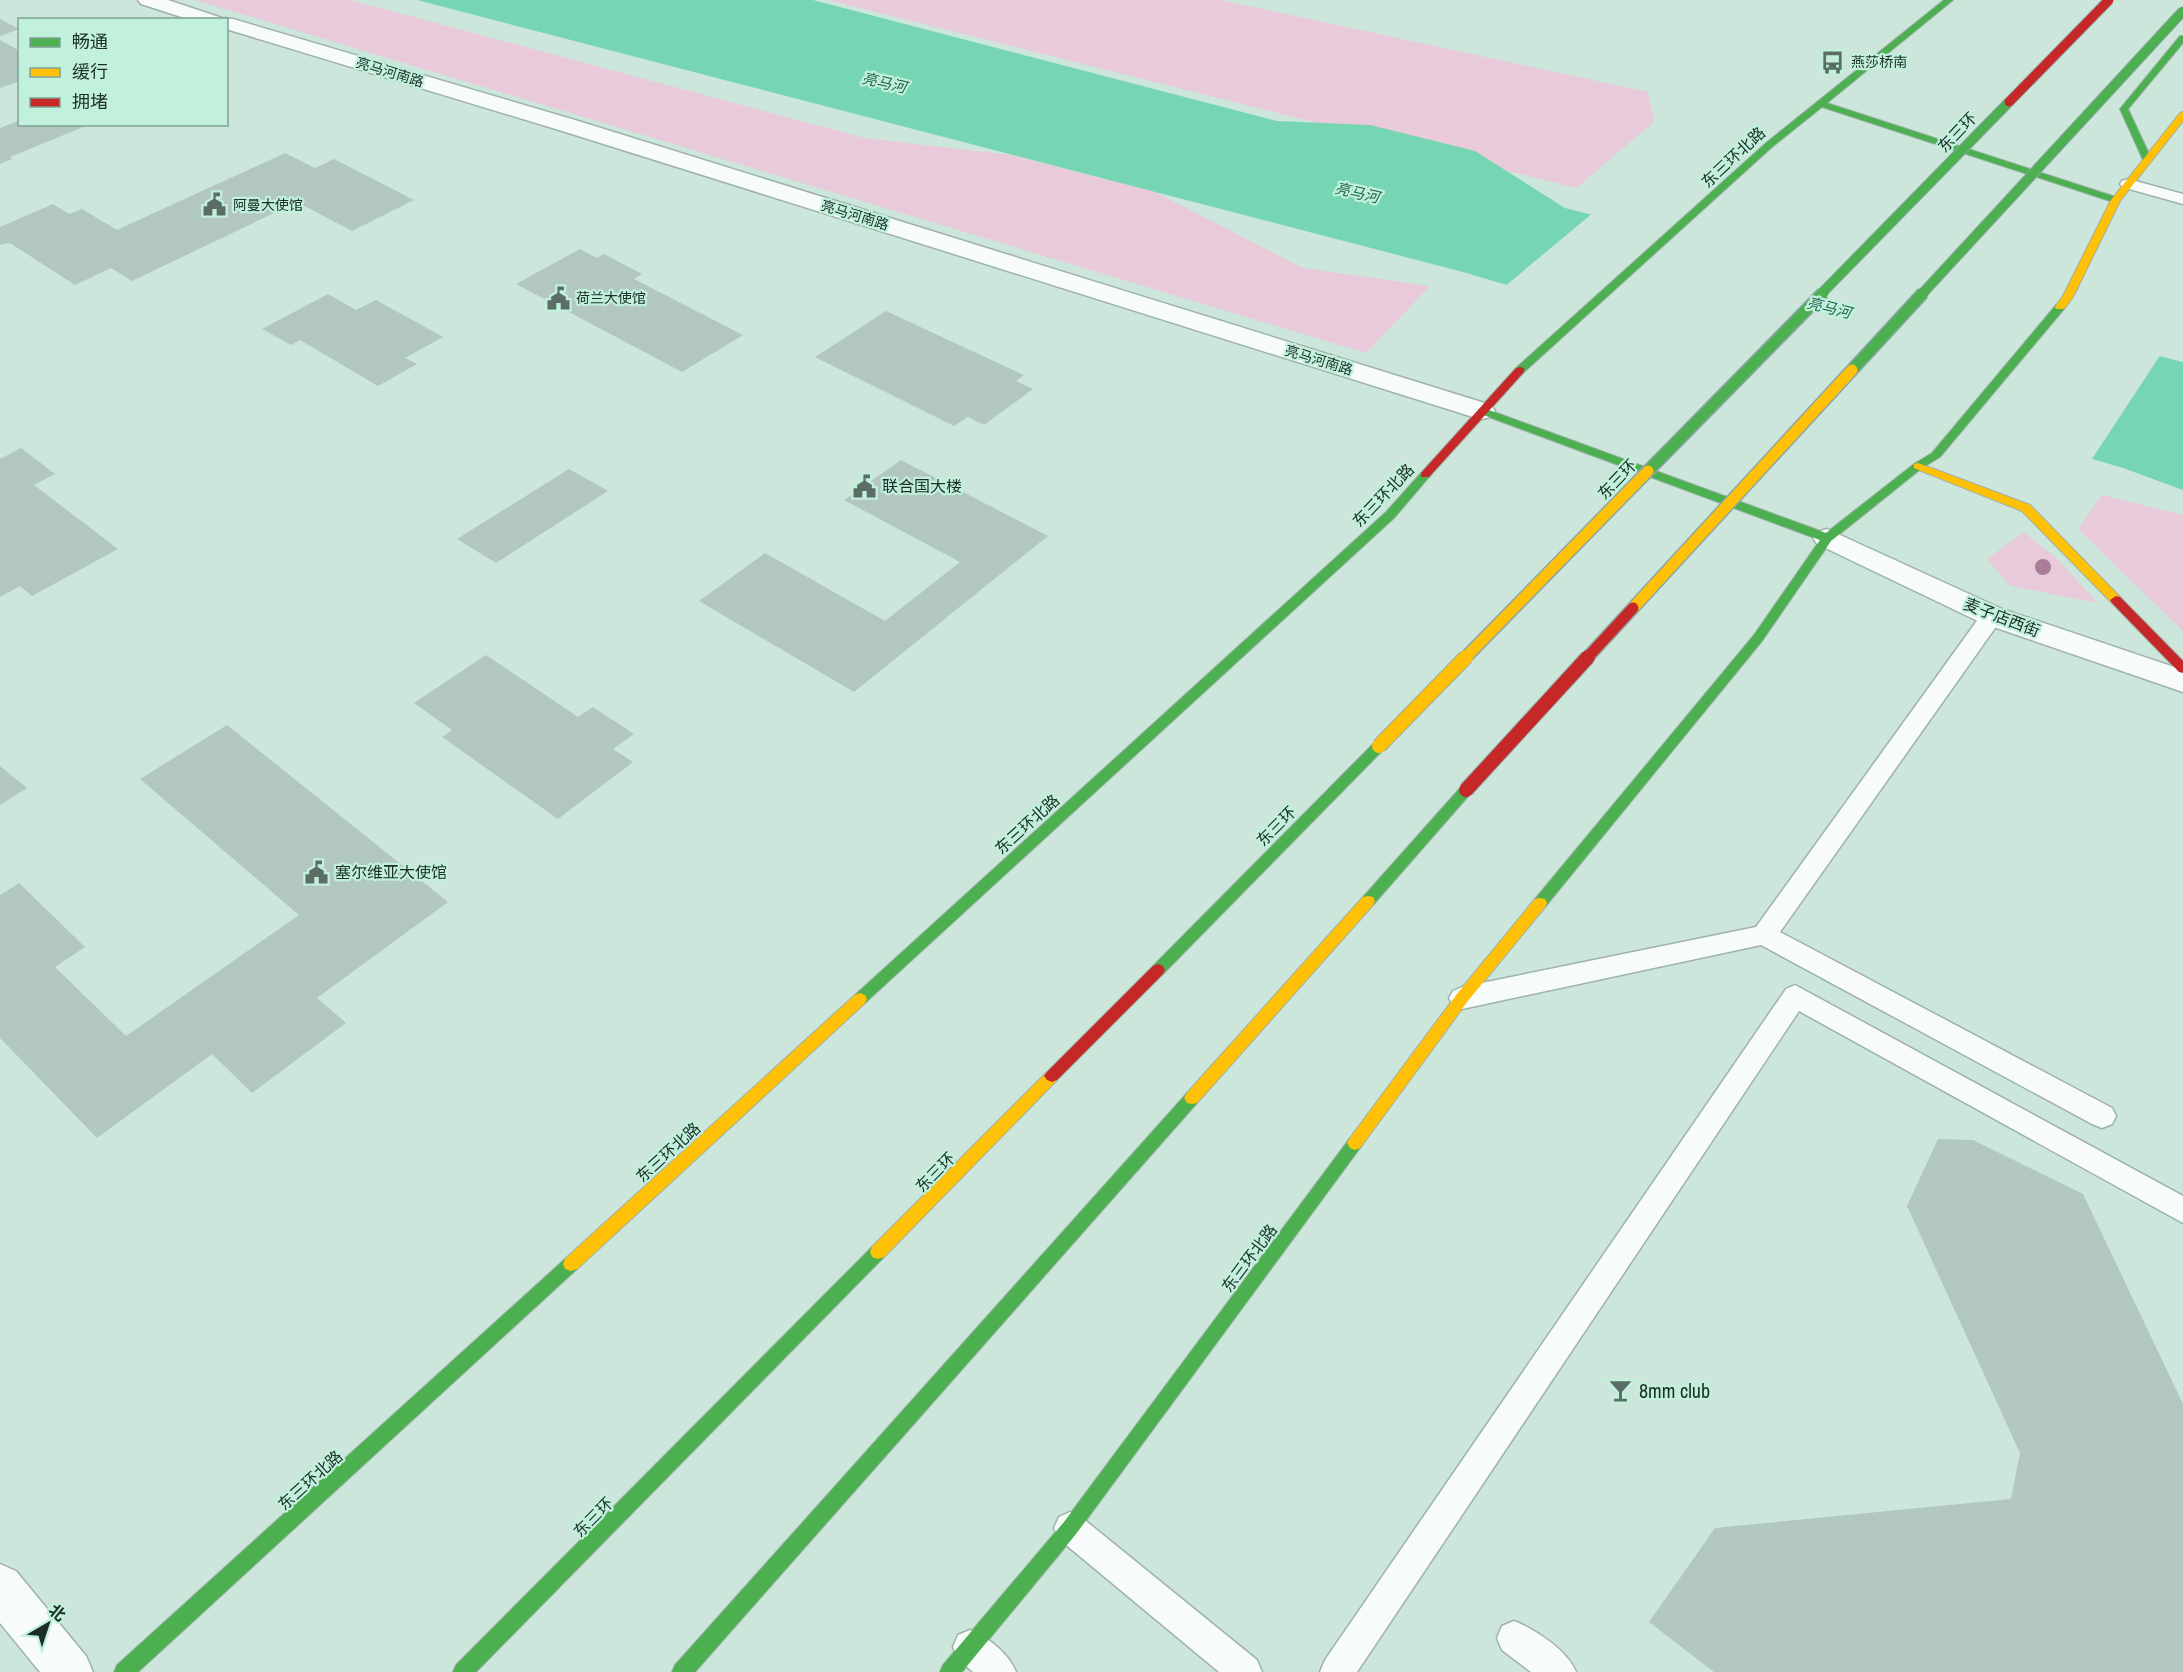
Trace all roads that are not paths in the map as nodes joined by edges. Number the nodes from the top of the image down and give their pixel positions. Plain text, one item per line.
1 (148, 0) edge
2 (1949, 0) edge
3 (2109, 0) edge
4 (2183, 11) edge
5 (206, 18) edge
6 (228, 24) edge
7 (2183, 38) edge
8 (1819, 103) junction
9 (2183, 115) edge
10 (2147, 160) junction
11 (2128, 184) junction
12 (2183, 199) edge
13 (2116, 200) junction
14 (1482, 411) junction
15 (1918, 466) junction
16 (1827, 538) junction
17 (1992, 616) junction
18 (2183, 669) edge
19 (2183, 681) edge
20 (1764, 935) junction
21 (1462, 998) junction
22 (2102, 1116) dead end
23 (2183, 1210) edge
24 (1070, 1528) junction
25 (0, 1587) edge
26 (1514, 1638) dead end
27 (960, 1660) edge
28 (70, 1672) edge
29 (124, 1672) edge
30 (463, 1672) edge
31 (682, 1672) edge
32 (999, 1672) edge
33 (1245, 1672) edge
34 (1337, 1672) edge
35 (1559, 1672) edge

1 - 5 street
2 - 8 main road, 东三环北路
3 - 30 main road, 东三环, bridge
4 - 31 main road, bridge
6 - 14 street, 亮马河南路
7 - 10 main road
8 - 13 main road
8 - 14 main road, 东三环北路
9 - 10 main road, 东三环北路
10 - 11 main road, 东三环北路
11 - 12 lane
11 - 13 main road, 东三环北路
13 - 15 main road, 东三环北路
14 - 16 main road
14 - 29 main road, 东三环北路
15 - 16 main road, 东三环北路
15 - 18 main road
16 - 17 street, 麦子店西街
16 - 21 main road, 东三环北路
17 - 19 street, 麦子店西街
17 - 20 lane
20 - 21 lane
20 - 22 lane
21 - 24 main road, 东三环北路
23 - 34 lane
24 - 27 main road, 东三环北路
24 - 33 lane
25 - 28 street
26 - 35 lane
27 - 32 lane

